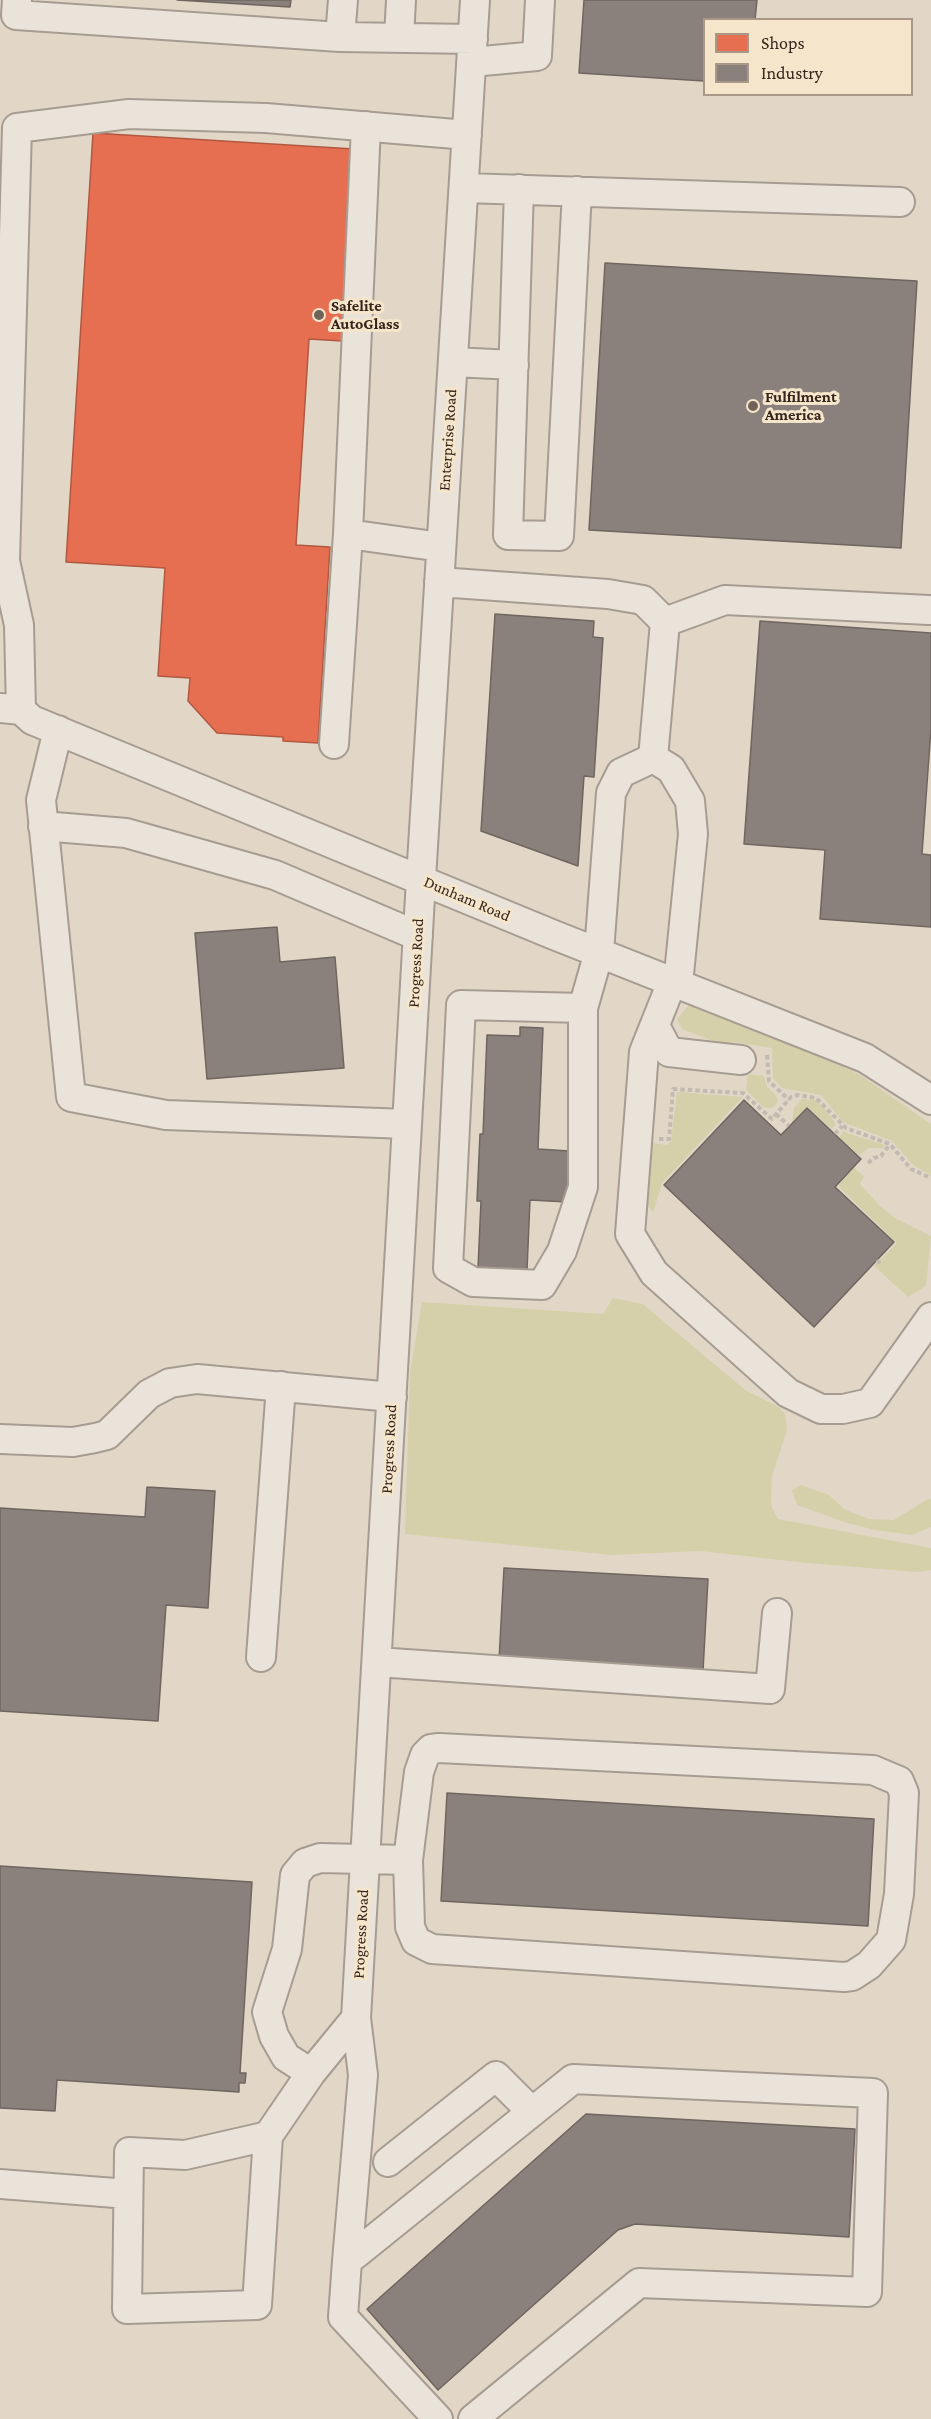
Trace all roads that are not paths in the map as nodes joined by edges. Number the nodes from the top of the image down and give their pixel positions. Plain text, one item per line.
1 (17, 0) edge
2 (343, 0) edge
3 (401, 0) edge
4 (475, 0) edge
5 (540, 0) edge
6 (64, 9) edge
7 (340, 37) junction
8 (399, 38) junction
9 (472, 50) junction
10 (366, 126) junction
11 (467, 135) junction
12 (464, 188) junction
13 (519, 189) junction
14 (577, 191) junction
15 (900, 202) dead end
16 (453, 362) junction
17 (514, 364) junction
18 (348, 534) junction
19 (441, 548) junction
20 (439, 582) junction
21 (929, 610) dead end
22 (665, 622) junction
23 (10, 709) edge
24 (58, 730) junction
25 (334, 744) dead end
26 (653, 758) junction
27 (44, 826) junction
28 (421, 879) junction
29 (418, 936) junction
30 (599, 952) junction
31 (675, 983) junction
32 (582, 1008) junction
33 (655, 1026) junction
34 (754, 1058) road end
35 (931, 1100) edge
36 (407, 1124) junction
37 (931, 1317) edge
38 (281, 1386) junction
39 (392, 1397) junction
40 (0, 1439) edge
41 (777, 1613) dead end
42 (261, 1657) dead end
43 (377, 1662) junction
44 (365, 1860) junction
45 (408, 1860) junction
46 (356, 2018) junction
47 (311, 2073) junction
48 (532, 2112) junction
49 (268, 2136) junction
50 (388, 2162) dead end
51 (0, 2184) edge
52 (128, 2194) junction
53 (347, 2261) junction
54 (438, 2419) edge
55 (473, 2419) edge

1 - 6 street
2 - 7 street
3 - 8 street
4 - 9 street, Enterprise Road
5 - 9 street
6 - 7 street
7 - 8 street
8 - 9 street
9 - 11 street, Enterprise Road
10 - 11 street
10 - 18 street
10 - 23 street
11 - 12 street, Enterprise Road
12 - 13 street
12 - 16 street, Enterprise Road
13 - 14 street
13 - 17 street
14 - 15 street
14 - 17 street
16 - 17 street
16 - 19 street, Enterprise Road
18 - 19 street
18 - 25 street
19 - 20 street, Enterprise Road
20 - 22 street
20 - 28 street, Enterprise Road
21 - 22 street
22 - 26 street
23 - 24 street, Dunham Road
24 - 27 street
24 - 28 street, Dunham Road
26 - 30 street
26 - 31 street
27 - 29 street
27 - 36 street
28 - 29 street, Progress Road
28 - 30 street, Dunham Road
29 - 36 street, Progress Road
30 - 31 street, Dunham Road
30 - 32 street
31 - 33 street
31 - 35 street, Dunham Road
32 - 32 street
33 - 34 street
33 - 37 street
36 - 39 street, Progress Road
38 - 39 street
38 - 40 street
38 - 42 street
39 - 43 street, Progress Road
41 - 43 street
43 - 44 street, Progress Road
44 - 45 street
44 - 46 street, Progress Road
44 - 47 street
45 - 45 street
46 - 47 street
46 - 53 street, Progress Road
47 - 49 street
48 - 50 street
48 - 53 street
48 - 55 street
49 - 52 street
49 - 52 street
51 - 52 street
53 - 54 street, Progress Road

